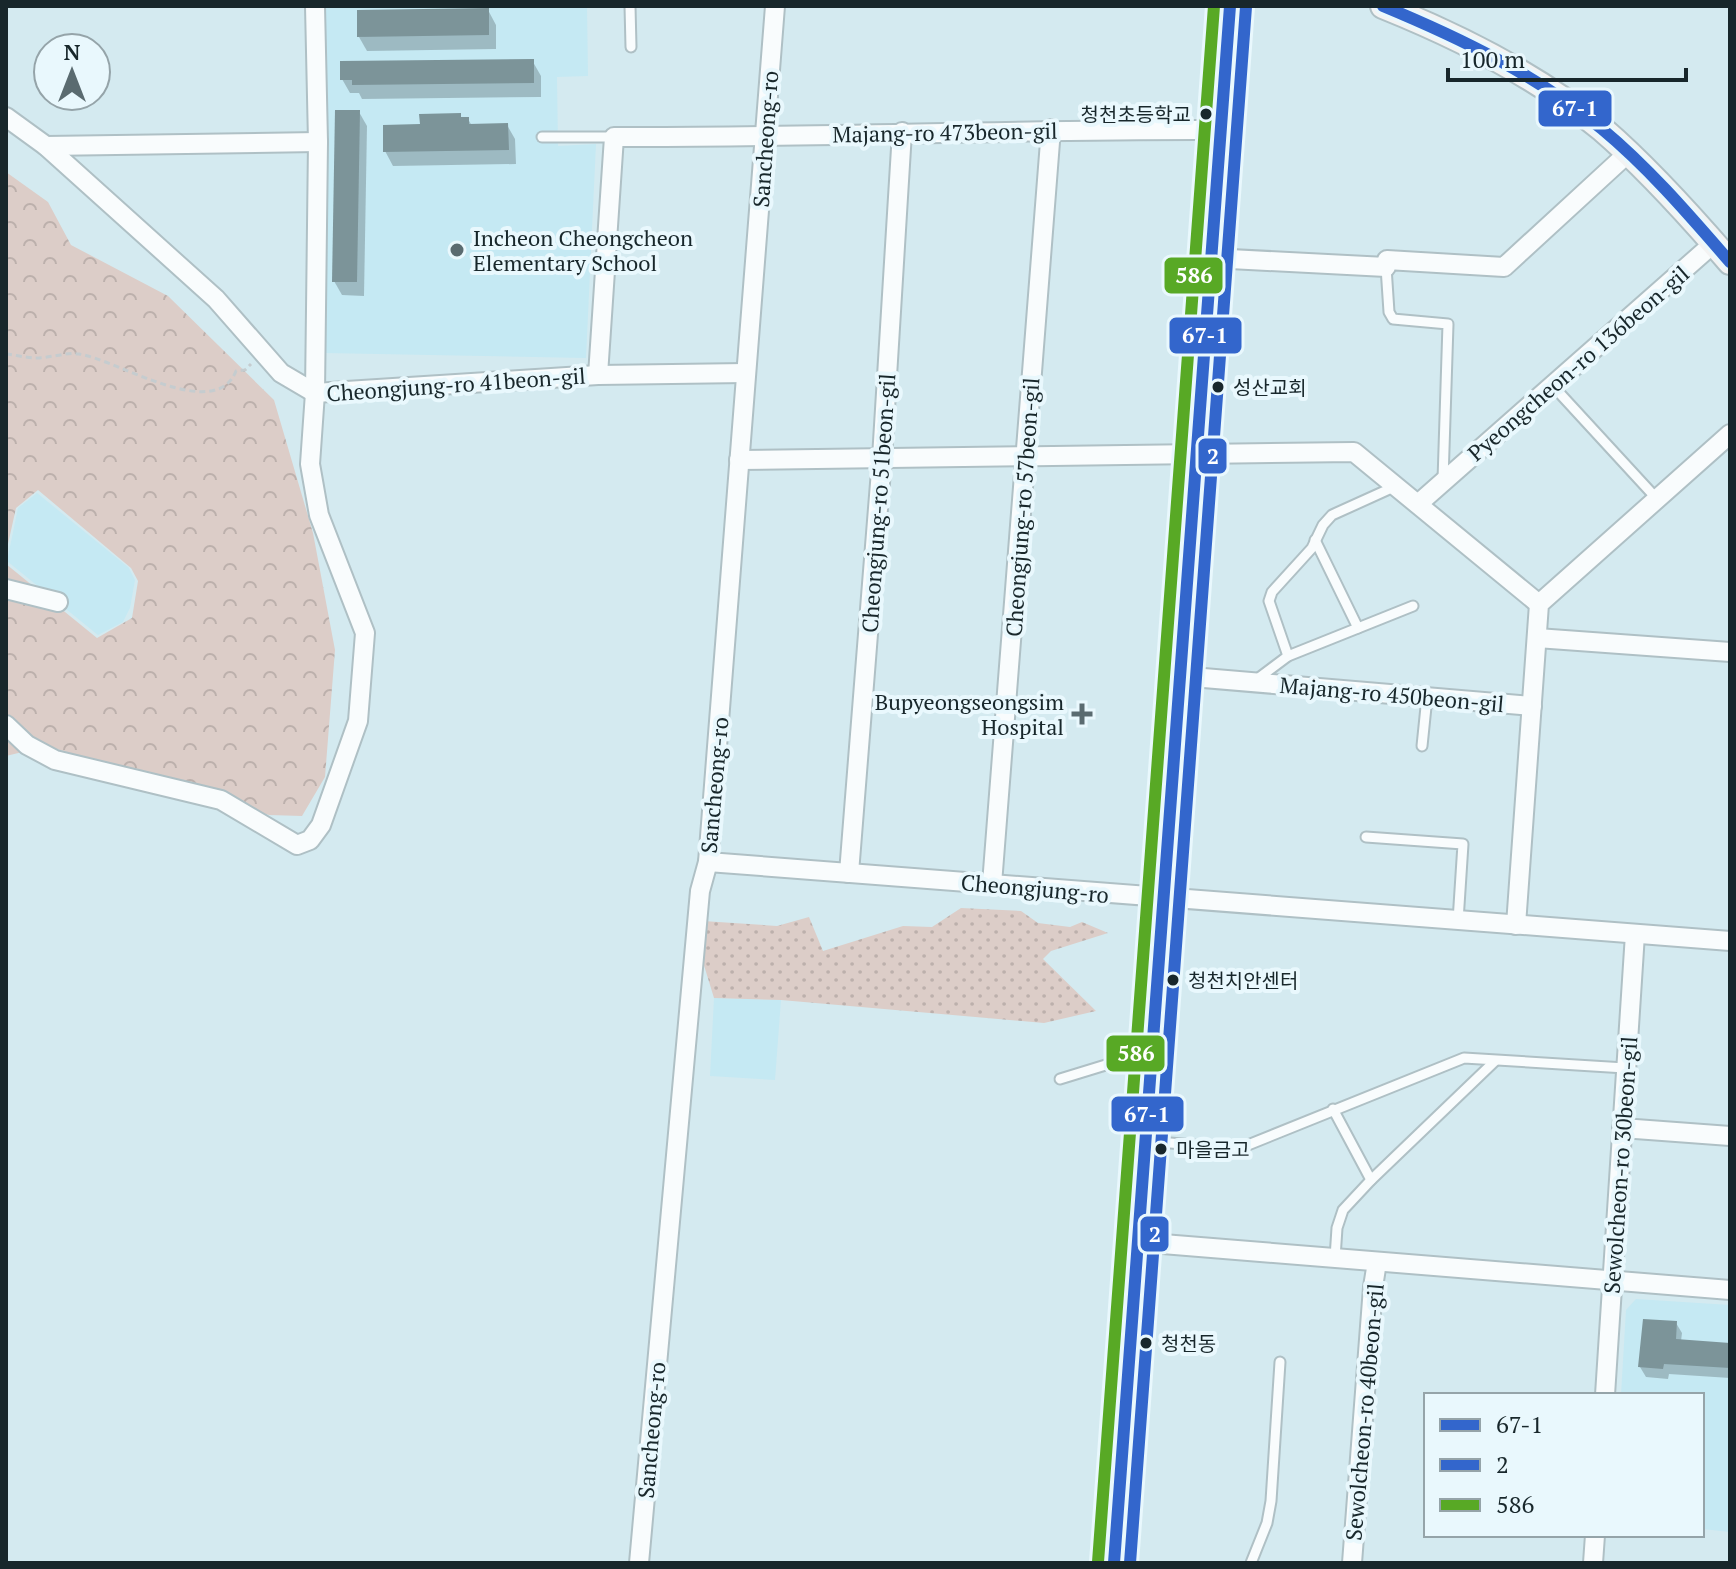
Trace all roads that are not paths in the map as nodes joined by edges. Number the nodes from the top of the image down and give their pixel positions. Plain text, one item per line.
1 (315, 6) edge
2 (630, 6) edge
3 (775, 6) edge
4 (1230, 6) edge
5 (1383, 6) edge
6 (631, 47) dead end
7 (6, 117) edge
8 (1051, 129) junction
9 (1221, 130) junction
10 (902, 132) junction
11 (542, 137) dead end
12 (614, 137) junction
13 (765, 137) junction
14 (318, 142) junction
15 (46, 146) junction
16 (1627, 154) junction
17 (1714, 243) junction
18 (1211, 258) junction
19 (1730, 262) edge
20 (1386, 267) junction
21 (746, 373) junction
22 (598, 375) junction
23 (1553, 386) junction
24 (315, 393) junction
25 (1730, 434) edge
26 (1196, 455) junction
27 (1026, 456) junction
28 (882, 458) junction
29 (739, 460) junction
30 (1443, 483) junction
31 (1396, 486) junction
32 (1657, 499) junction
33 (1418, 504) junction
34 (1315, 540) junction
35 (6, 589) edge
36 (58, 602) dead end
37 (1539, 604) junction
38 (1413, 606) dead end
39 (1358, 628) junction
40 (1537, 638) junction
41 (1730, 652) edge
42 (1288, 656) junction
43 (1180, 676) junction
44 (1253, 682) junction
45 (1427, 697) junction
46 (1532, 706) junction
47 (6, 725) edge
48 (1422, 746) dead end
49 (1366, 837) dead end
50 (708, 862) junction
51 (849, 873) junction
52 (992, 884) junction
53 (1163, 898) junction
54 (1458, 921) junction
55 (1516, 925) junction
56 (1635, 934) junction
57 (1730, 941) edge
58 (1152, 1051) junction
59 (1495, 1061) junction
60 (1625, 1068) junction
61 (1060, 1079) dead end
62 (1333, 1109) junction
63 (1622, 1128) junction
64 (1730, 1136) edge
65 (1145, 1141) junction
66 (1371, 1180) junction
67 (1138, 1242) junction
68 (1335, 1258) junction
69 (1377, 1262) junction
70 (1612, 1282) junction
71 (1730, 1290) edge
72 (1280, 1362) dead end
73 (1605, 1393) edge
74 (1595, 1537) edge
75 (639, 1563) edge
76 (1114, 1563) edge
77 (1251, 1563) edge
78 (1352, 1563) edge
79 (1593, 1563) edge

1 - 14 street
2 - 6 lane
3 - 13 street, Sancheong-ro
4 - 9 main road
5 - 16 main road
7 - 15 street
8 - 9 street, Majang-ro 473beon-gil
8 - 10 street, Majang-ro 473beon-gil
8 - 27 street, Cheongjung-ro 57beon-gil
9 - 18 main road
10 - 13 street, Majang-ro 473beon-gil
10 - 28 street, Cheongjung-ro 51beon-gil
11 - 12 lane
12 - 13 street, Majang-ro 473beon-gil
12 - 22 street
13 - 21 street, Sancheong-ro
14 - 15 street
14 - 24 street
15 - 24 street
16 - 17 main road
16 - 20 street
17 - 19 main road
17 - 23 street, Pyeongcheon-ro 136beon-gil
18 - 20 street
18 - 26 main road
20 - 30 lane, Pyeongcheon-ro 136beon-gil
21 - 22 street, Cheongjung-ro 41beon-gil
21 - 29 street, Sancheong-ro
22 - 24 street, Cheongjung-ro 41beon-gil
23 - 30 street, Pyeongcheon-ro 136beon-gil
23 - 32 lane
24 - 47 street
25 - 32 street
26 - 27 street
26 - 31 street
26 - 43 main road
27 - 28 street
27 - 52 street, Cheongjung-ro 57beon-gil
28 - 29 street
28 - 51 street, Cheongjung-ro 51beon-gil
29 - 50 street, Sancheong-ro
30 - 33 street, Pyeongcheon-ro 136beon-gil
31 - 33 street
31 - 34 lane
32 - 37 street
33 - 37 street
34 - 39 lane
34 - 42 lane
35 - 36 street
37 - 40 street
38 - 39 lane, Majang-ro 450beon-gil
39 - 42 lane, Majang-ro 450beon-gil
40 - 41 street
40 - 46 street
42 - 44 lane, Majang-ro 450beon-gil
43 - 44 street, Majang-ro 450beon-gil
43 - 53 main road
44 - 45 street, Majang-ro 450beon-gil
45 - 46 street, Majang-ro 450beon-gil
45 - 48 lane
46 - 55 street
49 - 54 lane
50 - 51 street, Cheongjung-ro
50 - 75 street, Sancheong-ro
51 - 52 street, Cheongjung-ro
52 - 53 street, Cheongjung-ro
53 - 54 street, Cheongjung-ro
53 - 58 main road
54 - 55 street, Cheongjung-ro
55 - 56 street, Cheongjung-ro
56 - 57 street, Cheongjung-ro
56 - 60 street, Sewolcheon-ro 30beon-gil
58 - 61 lane
58 - 65 main road
59 - 60 lane
59 - 62 lane
59 - 66 lane
60 - 63 street, Sewolcheon-ro 30beon-gil
62 - 65 lane
62 - 66 lane
63 - 64 street
63 - 70 street, Sewolcheon-ro 30beon-gil
65 - 67 main road
66 - 68 lane
67 - 68 street
67 - 76 main road
68 - 69 street
69 - 70 street
69 - 78 street, Sewolcheon-ro 40beon-gil
70 - 71 street
70 - 73 street, Sewolcheon-ro 30beon-gil
72 - 77 lane
74 - 79 street

